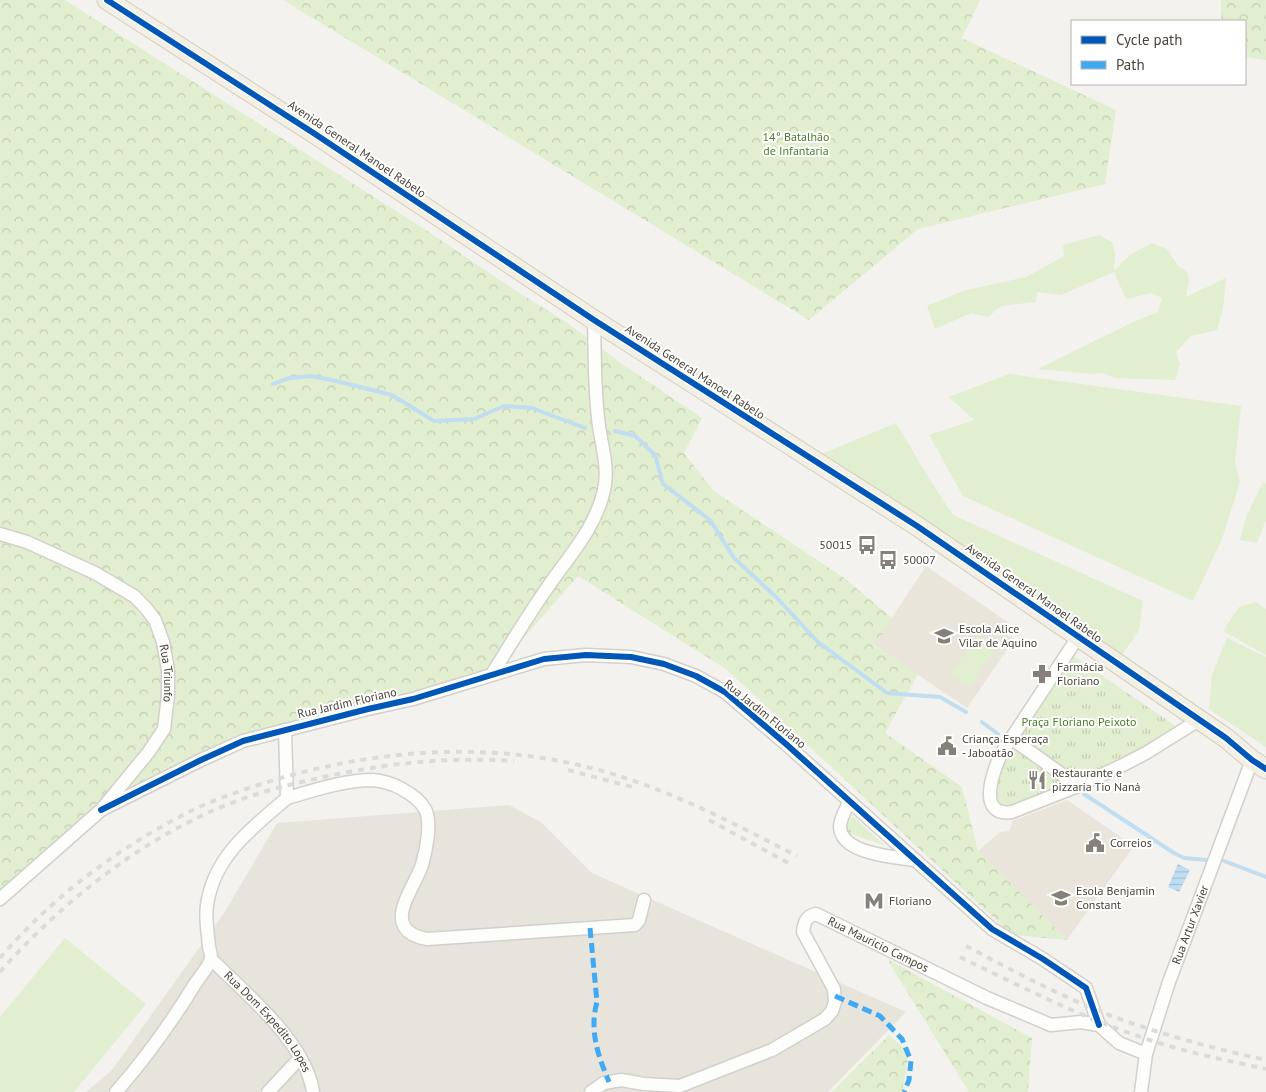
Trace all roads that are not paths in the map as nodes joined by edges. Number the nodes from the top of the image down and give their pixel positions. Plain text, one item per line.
1 (107, 0) edge
2 (594, 320) junction
3 (0, 534) edge
4 (1078, 637) junction
5 (492, 674) junction
6 (1199, 720) junction
7 (285, 730) junction
8 (1011, 738) junction
9 (1259, 764) edge
10 (1078, 786) junction
11 (287, 798) junction
12 (850, 801) junction
13 (101, 810) junction
14 (914, 860) junction
15 (0, 899) edge
16 (644, 900) dead end
17 (211, 959) junction
18 (1099, 1025) junction
19 (1146, 1054) junction
20 (300, 1058) junction
21 (681, 1089) edge
22 (116, 1092) edge
23 (268, 1092) edge
24 (313, 1092) edge
25 (591, 1092) edge
26 (1140, 1092) edge

1 - 2 main road, Avenida General Manoel Rabelo
2 - 4 main road, Avenida General Manoel Rabelo
2 - 5 street
3 - 13 street, Rua Triunfo
4 - 6 main road, Avenida General Manoel Rabelo
4 - 8 street
5 - 7 street, Rua Jardim Floriano
5 - 12 street, Rua Jardim Floriano
6 - 9 main road, Avenida General Manoel Rabelo
6 - 10 street
7 - 11 street, Rua Jardim Floriano
7 - 13 street, Rua Jardim Floriano
8 - 10 street
8 - 10 street
9 - 19 street, Rua Artur Xavier
11 - 16 street
11 - 17 street
12 - 14 street, Rua Jardim Floriano
12 - 14 street
13 - 15 street, Rua Triunfo
14 - 18 street, Rua Jardim Floriano
17 - 20 street, Rua Dom Expedito Lopes
17 - 22 street
18 - 19 street
18 - 21 street, Rua Mauricio Campos
19 - 26 street, Rua Artur Xavier
20 - 23 street
20 - 24 street, Rua Dom Expedito Lopes
21 - 25 street, Rua Mauricio Campos

